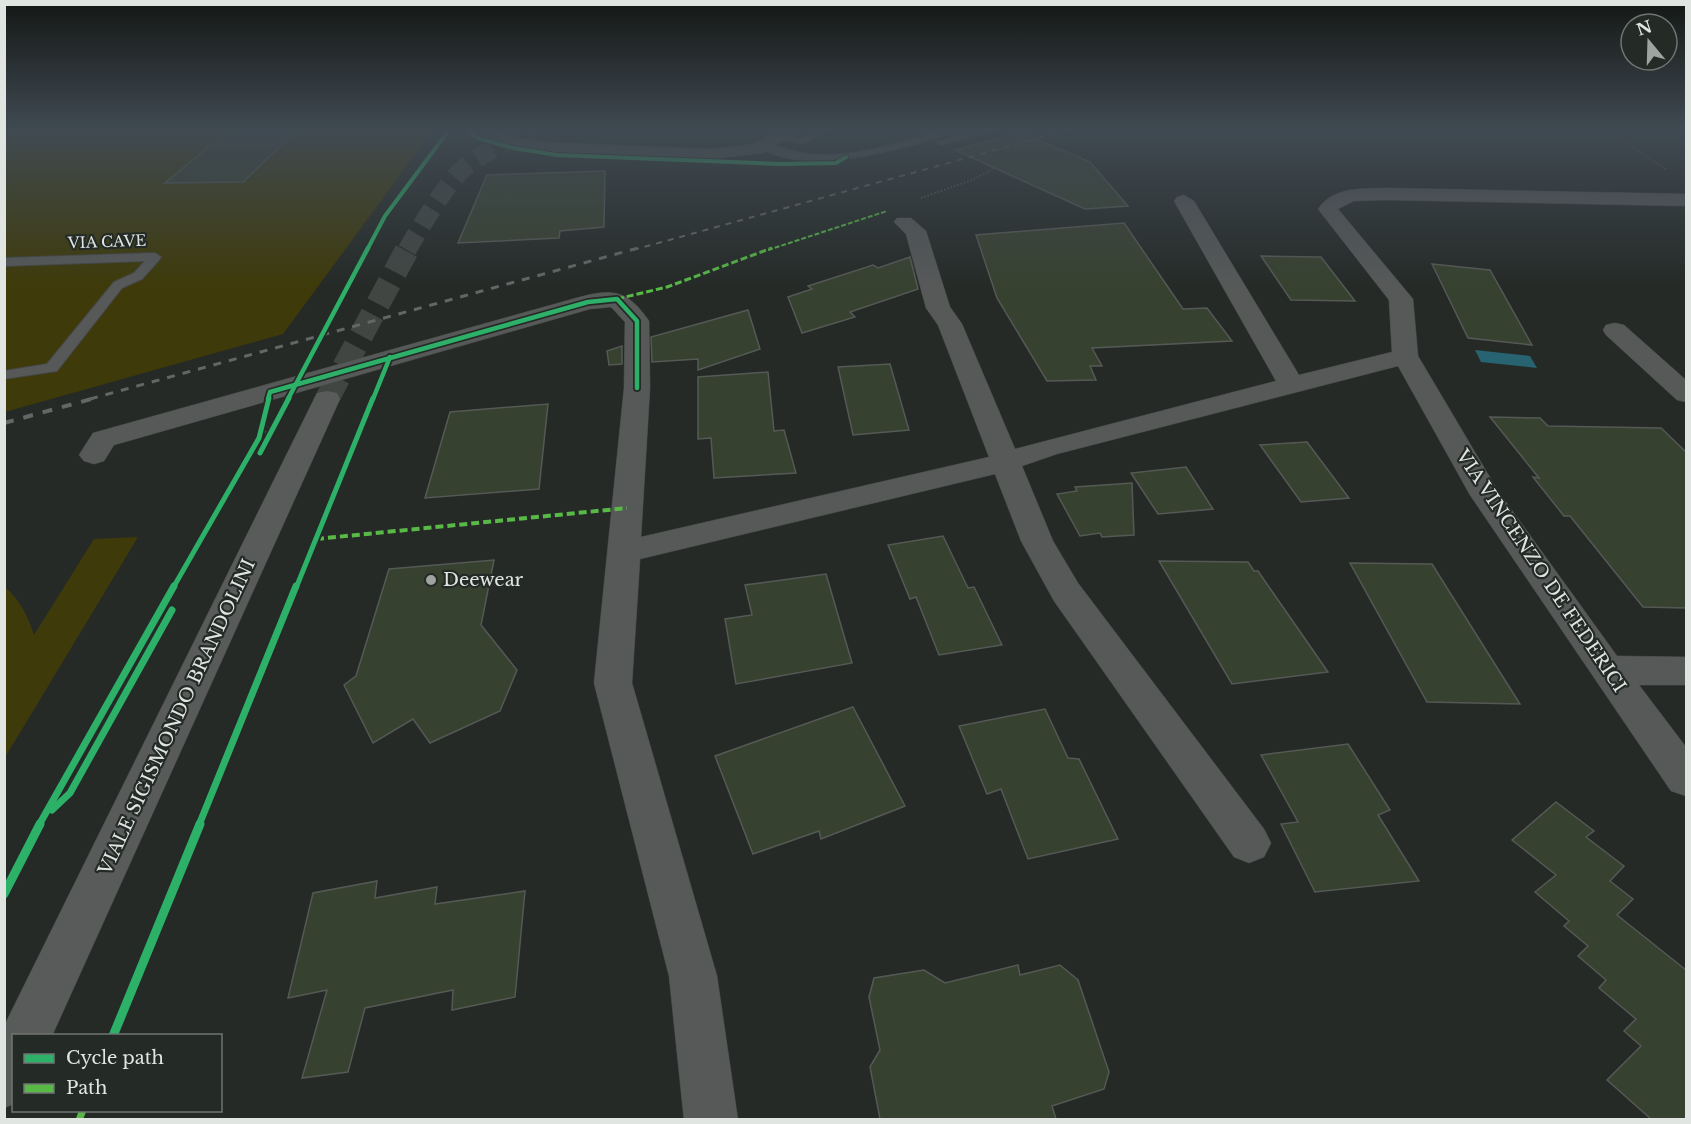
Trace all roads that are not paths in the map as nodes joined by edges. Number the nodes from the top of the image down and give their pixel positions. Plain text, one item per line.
1 (1686, 200) edge
2 (1184, 201) dead end
3 (904, 222) road end
4 (4, 262) edge
5 (1614, 330) dead end
6 (1405, 356) junction
7 (4, 375) edge
8 (1292, 384) junction
9 (1686, 394) edge
10 (327, 399) tunnel mouth
11 (94, 455) dead end
12 (1006, 462) junction
13 (624, 552) junction
14 (1606, 670) junction
15 (1686, 671) edge
16 (1686, 778) edge
17 (1249, 843) dead end
18 (26, 1034) edge
19 (12, 1067) edge
20 (4, 1082) edge
21 (711, 1119) edge

1 - 6 street, VIA VINCENZO DE FEDERICI
2 - 8 street
3 - 12 street
4 - 7 lane, VIA CAVE
5 - 9 street
6 - 8 street
6 - 14 street, VIA VINCENZO DE FEDERICI
8 - 12 street
10 - 18 main road, VIALE SIGISMONDO BRANDOLINI
11 - 13 street
12 - 13 street
12 - 17 street
13 - 21 street
14 - 15 street
14 - 16 street, VIA VINCENZO DE FEDERICI
19 - 20 main road

